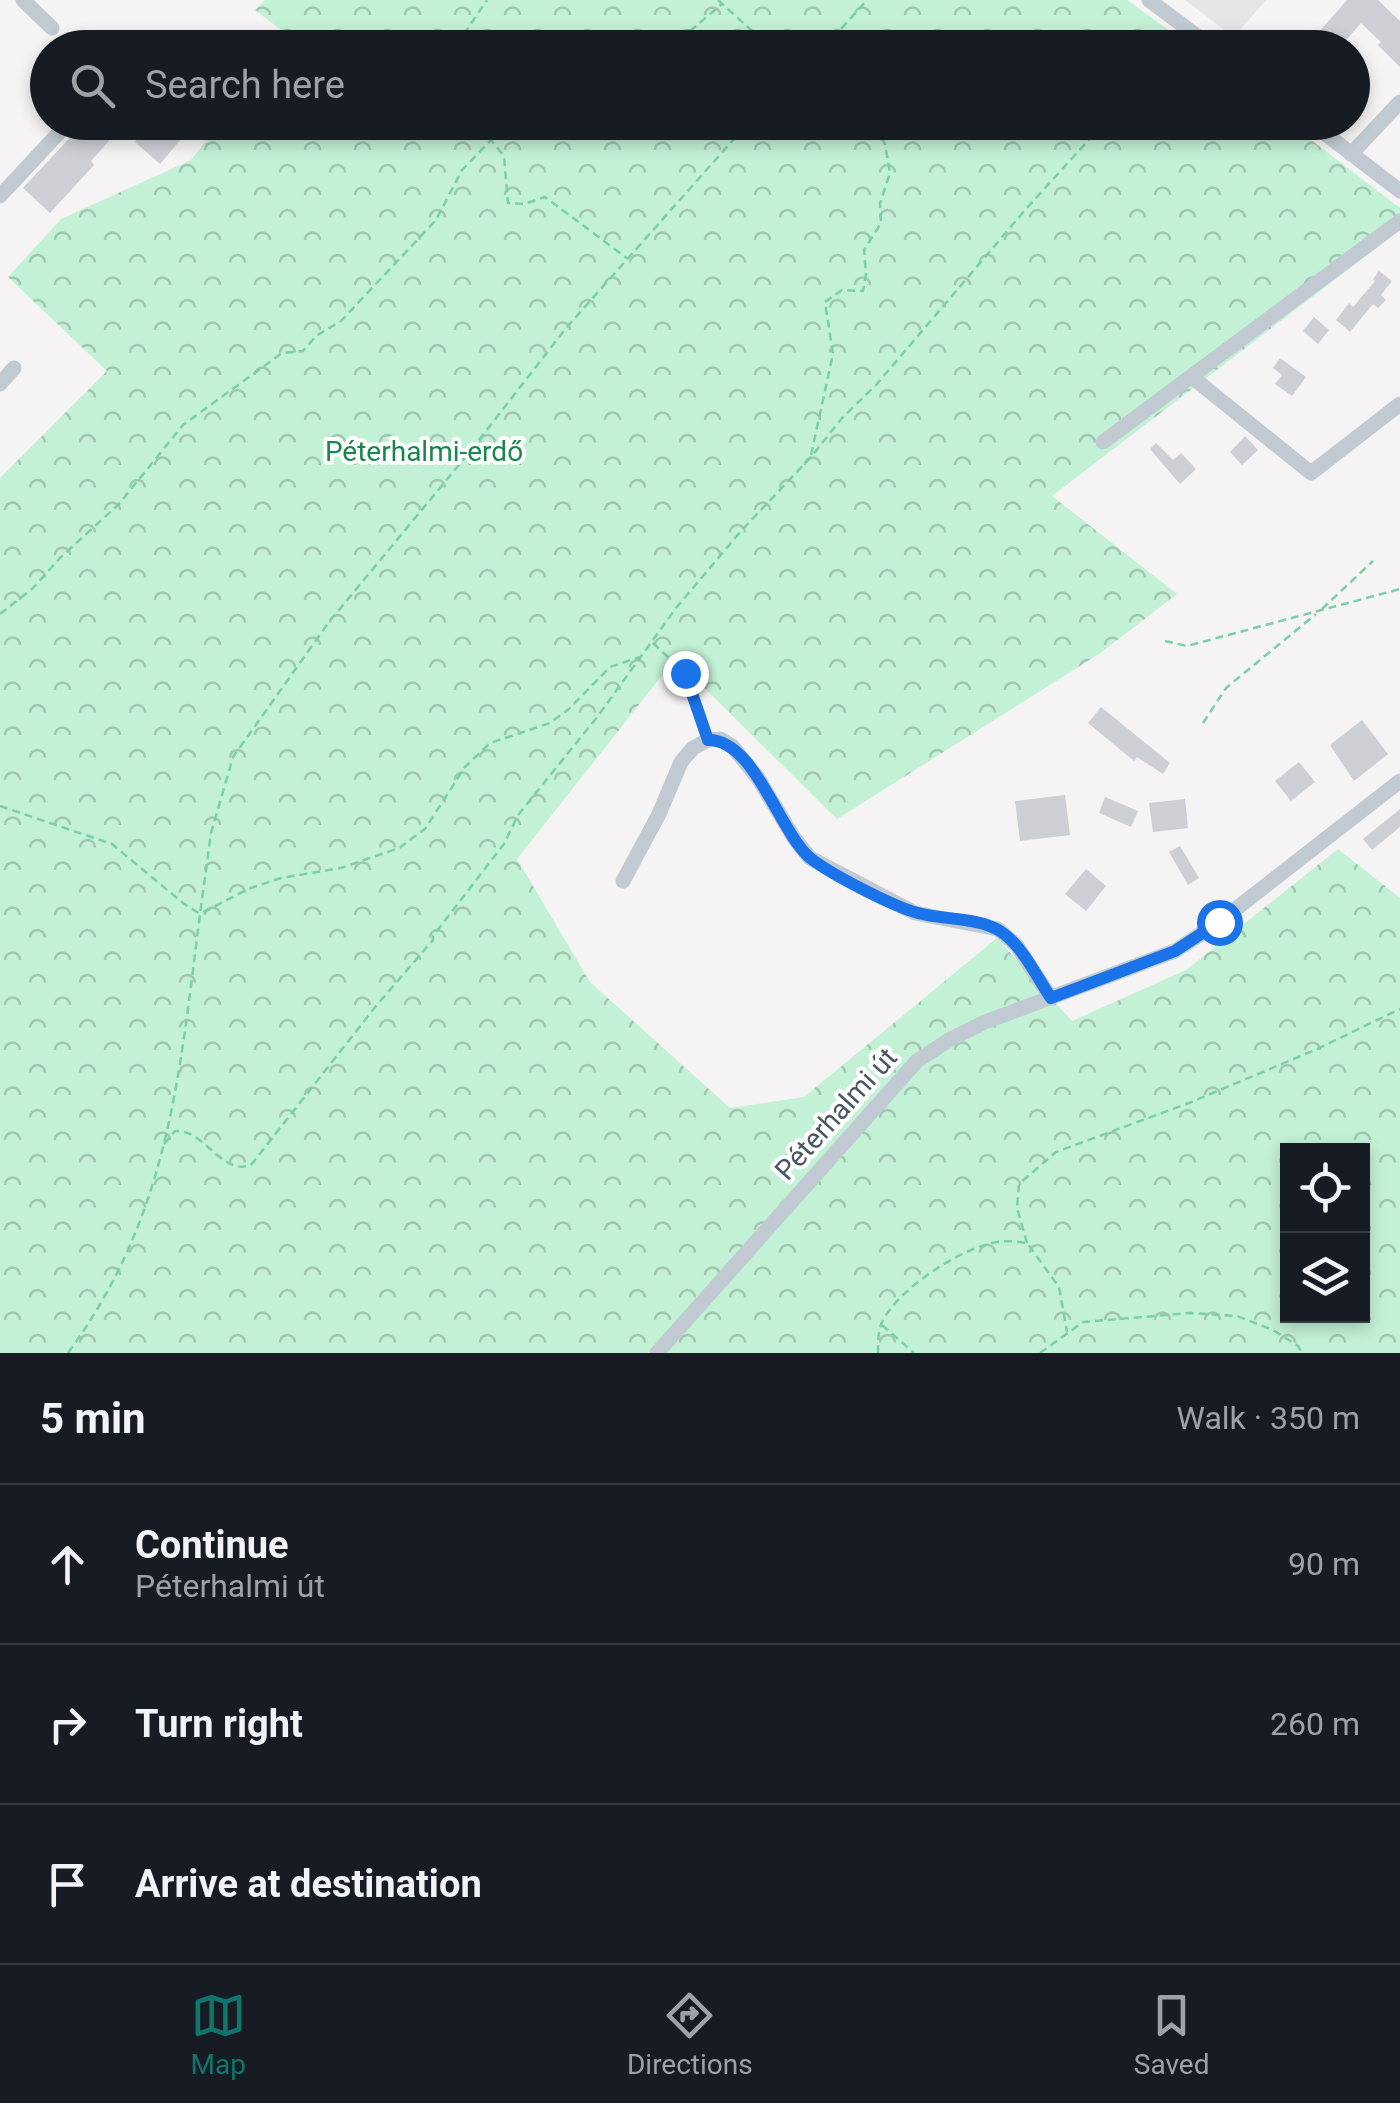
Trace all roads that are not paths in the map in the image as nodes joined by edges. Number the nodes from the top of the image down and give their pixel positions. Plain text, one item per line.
1 (23, 0) edge
2 (1150, 0) edge
3 (52, 28) dead end
4 (1189, 30) edge
5 (1400, 102) edge
6 (1370, 134) edge
7 (52, 140) edge
8 (1333, 140) edge
9 (1364, 140) edge
10 (1351, 154) junction
11 (1400, 192) edge
12 (0, 196) edge
13 (1400, 221) edge
14 (14, 368) dead end
15 (1192, 377) junction
16 (0, 384) edge
17 (1400, 404) edge
18 (1103, 442) dead end
19 (1400, 781) edge
20 (623, 881) dead end
21 (1051, 998) junction
22 (657, 1353) edge

1 - 3 street
2 - 4 street
5 - 6 street
7 - 12 street
8 - 10 street
9 - 10 street
10 - 11 street
13 - 15 street
14 - 16 street
15 - 17 street
15 - 18 street
19 - 21 street, Péterhalmi út
20 - 21 street
21 - 22 street, Péterhalmi út

